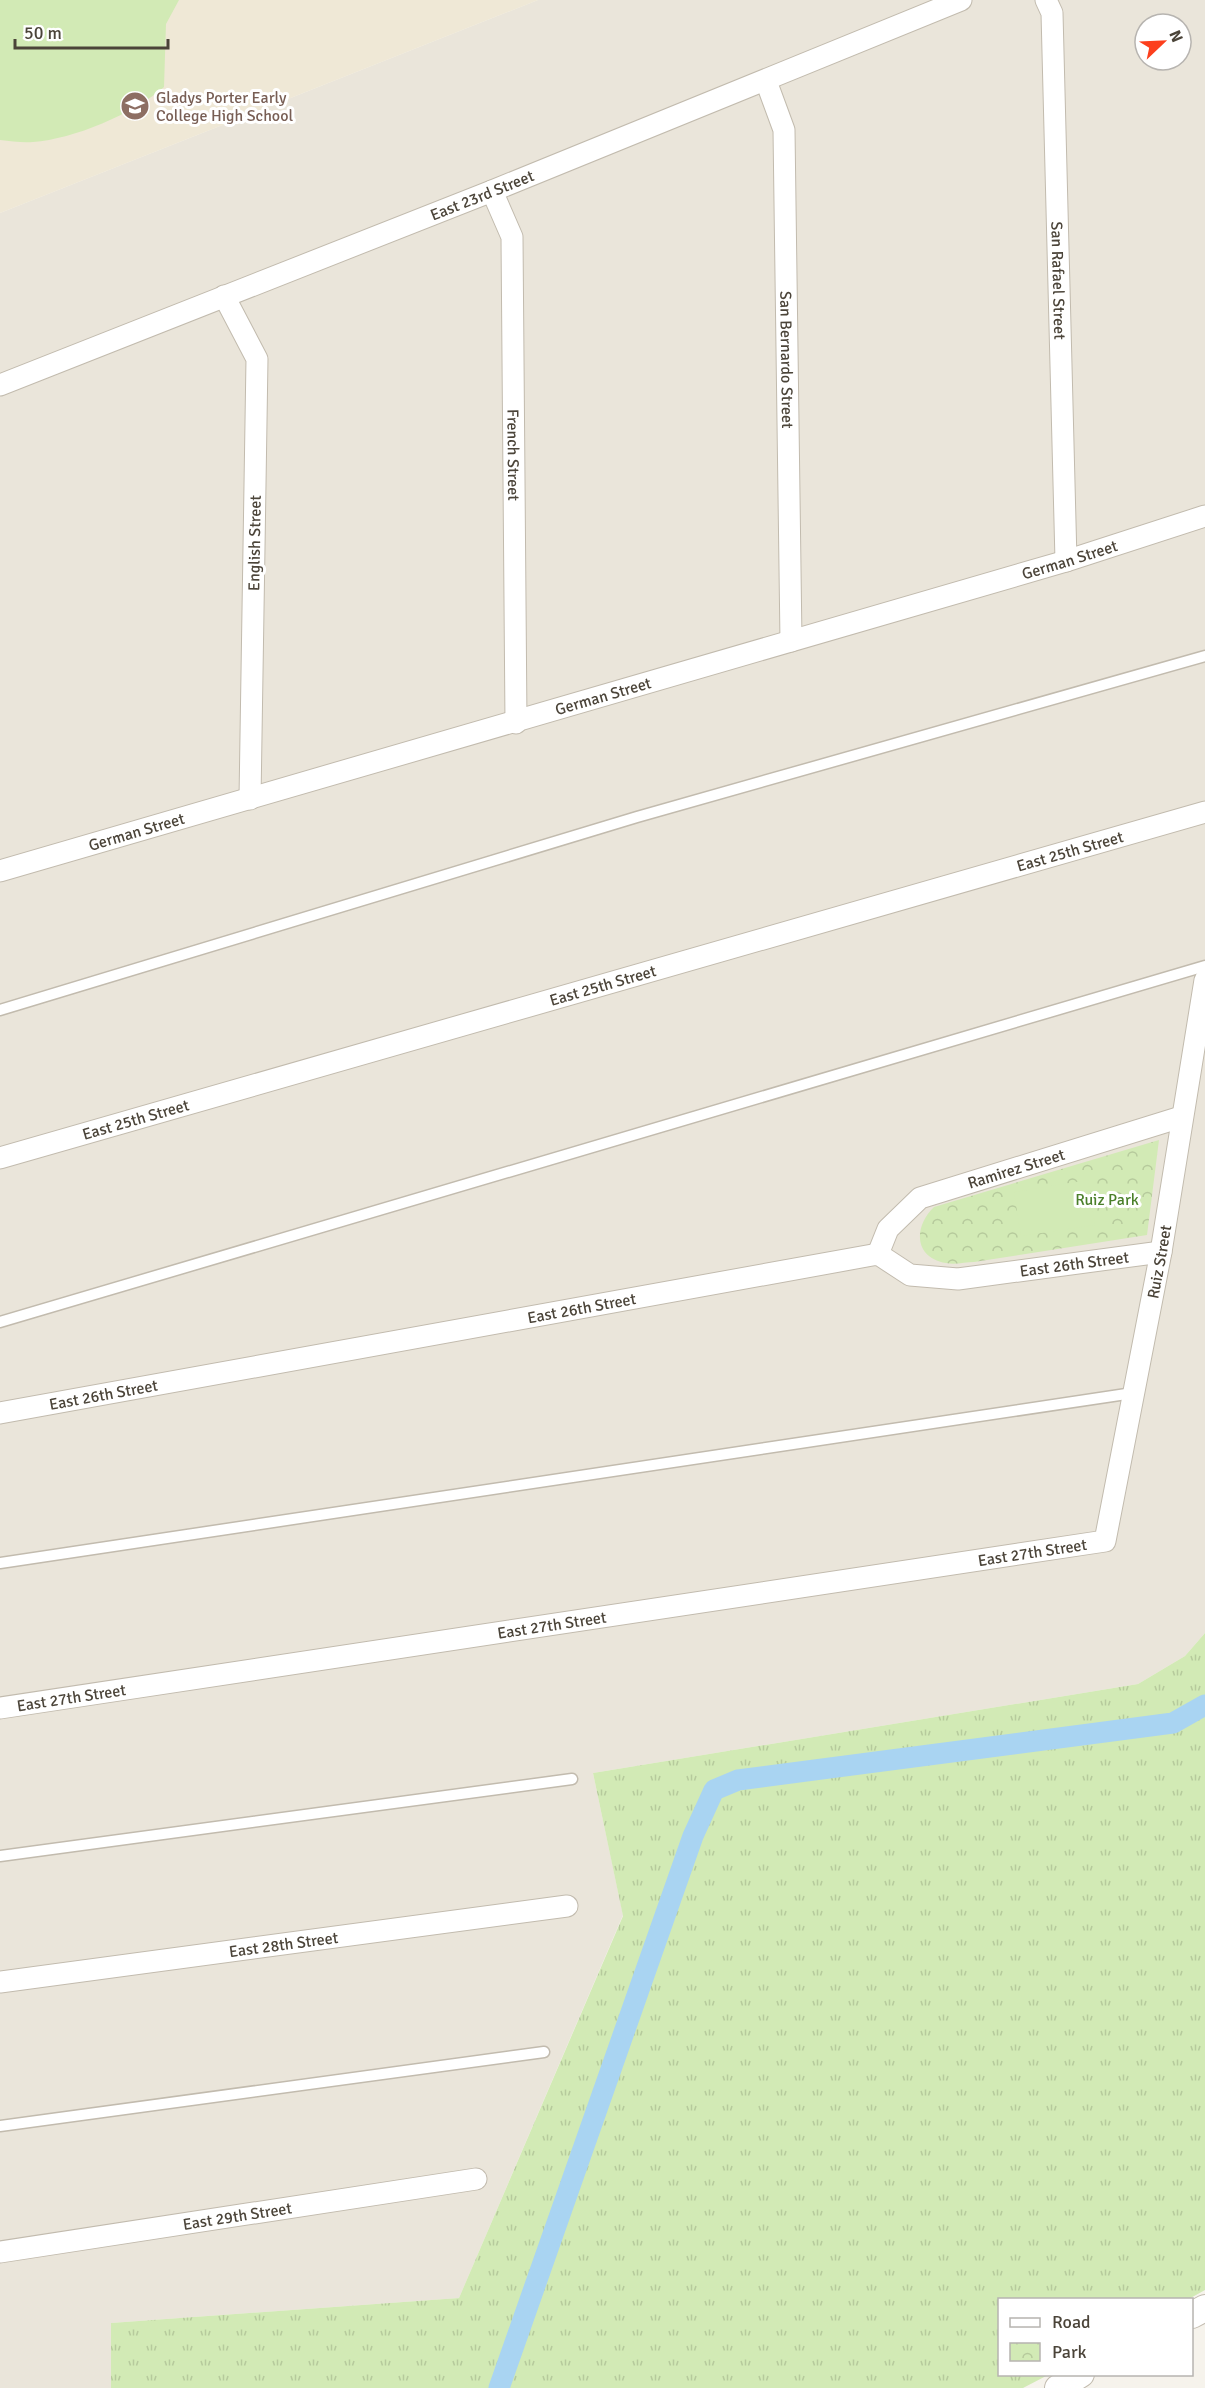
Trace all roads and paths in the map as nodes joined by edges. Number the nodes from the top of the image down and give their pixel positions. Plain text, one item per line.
1 (961, 0) edge
2 (1046, 0) edge
3 (766, 81) junction
4 (492, 191) junction
5 (224, 296) junction
6 (0, 385) edge
7 (1205, 516) edge
8 (1066, 561) junction
9 (791, 641) junction
10 (1205, 656) edge
11 (516, 723) junction
12 (250, 799) junction
13 (1205, 812) edge
14 (0, 871) edge
15 (1205, 966) edge
16 (1205, 980) edge
17 (0, 1010) edge
18 (1180, 1118) junction
19 (0, 1158) edge
20 (1161, 1252) junction
21 (878, 1254) junction
22 (0, 1322) edge
23 (1133, 1393) junction
24 (0, 1413) edge
25 (1105, 1541) joint
26 (0, 1563) edge
27 (0, 1708) edge
28 (572, 1779) dead end
29 (0, 1856) edge
30 (567, 1906) dead end
31 (0, 1982) edge
32 (544, 2052) dead end
33 (0, 2126) edge
34 (476, 2179) dead end
35 (0, 2252) edge
36 (1078, 2376) edge
37 (1058, 2388) edge

1 - 3 street, East 23rd Street
2 - 8 street, San Rafael Street
3 - 4 street, East 23rd Street
3 - 9 street, San Bernardo Street
4 - 5 street, East 23rd Street
4 - 11 street, French Street
5 - 6 street, East 23rd Street
5 - 12 street, English Street
7 - 8 street, German Street
8 - 9 street, German Street
9 - 11 street, German Street
10 - 17 lane
11 - 12 street, German Street
12 - 14 street, German Street
13 - 19 street, East 25th Street
15 - 22 lane
16 - 18 street, Ruiz Street
18 - 20 street, Ruiz Street
18 - 21 street, Ramirez Street
20 - 21 street, East 26th Street
20 - 23 street, Ruiz Street
21 - 24 street, East 26th Street
23 - 25 street, Ruiz Street
23 - 26 lane
25 - 27 street, East 27th Street
28 - 29 lane
30 - 31 street, East 28th Street
32 - 33 lane
34 - 35 street, East 29th Street
36 - 37 street

